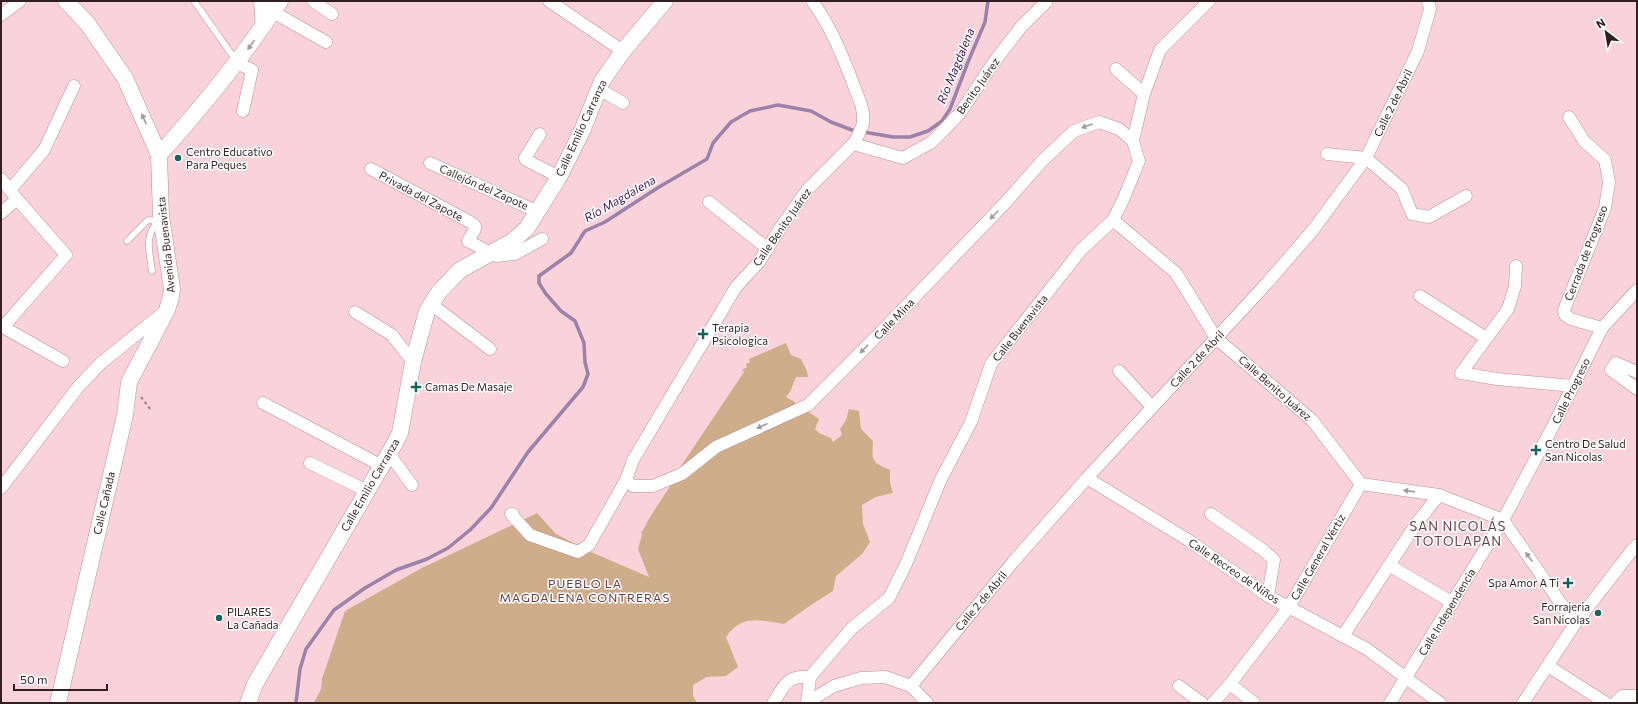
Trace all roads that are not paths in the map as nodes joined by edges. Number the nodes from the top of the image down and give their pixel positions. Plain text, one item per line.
1 (20, 1) edge
2 (66, 1) edge
3 (194, 1) edge
4 (260, 1) edge
5 (313, 1) edge
6 (549, 1) edge
7 (665, 1) edge
8 (812, 1) edge
9 (1047, 1) edge
10 (1209, 1) edge
11 (1428, 1) edge
12 (274, 5) edge
13 (332, 14) dead end
14 (1, 15) edge
15 (262, 30) junction
16 (326, 42) dead end
17 (622, 51) junction
18 (238, 63) junction
19 (1116, 69) dead end
20 (74, 86) dead end
21 (599, 89) junction
22 (1144, 94) junction
23 (624, 103) dead end
24 (243, 111) dead end
25 (1569, 117) dead end
26 (540, 134) dead end
27 (1133, 140) junction
28 (854, 143) junction
29 (1327, 154) dead end
30 (159, 155) junction
31 (1366, 158) junction
32 (430, 163) dead end
33 (371, 169) dead end
34 (559, 177) junction
35 (1, 179) edge
36 (13, 195) junction
37 (1466, 196) dead end
38 (708, 202) dead end
39 (538, 212) junction
40 (1, 213) edge
41 (159, 218) junction
42 (1114, 220) junction
43 (542, 239) dead end
44 (127, 241) dead end
45 (768, 249) junction
46 (491, 253) junction
47 (1516, 266) dead end
48 (152, 271) dead end
49 (1637, 290) edge
50 (1420, 296) dead end
51 (431, 304) junction
52 (167, 310) junction
53 (355, 312) dead end
54 (2, 327) edge
55 (1602, 328) junction
56 (1216, 338) junction
57 (1486, 338) junction
58 (490, 349) dead end
59 (63, 360) dead end
60 (413, 362) junction
61 (1119, 371) dead end
62 (1637, 372) edge
63 (1573, 386) junction
64 (1637, 389) edge
65 (263, 403) dead end
66 (1152, 407) junction
67 (386, 460) junction
68 (310, 463) dead end
69 (1087, 478) junction
70 (626, 480) junction
71 (1361, 484) junction
72 (412, 485) dead end
73 (1, 488) edge
74 (367, 491) junction
75 (1439, 495) junction
76 (513, 514) dead end
77 (1211, 514) dead end
78 (1503, 520) junction
79 (1636, 549) edge
80 (1389, 565) junction
81 (1268, 596) junction
82 (1453, 603) junction
83 (1289, 607) junction
84 (1575, 624) junction
85 (1343, 636) junction
86 (1548, 666) junction
87 (810, 678) junction
88 (1407, 678) junction
89 (1230, 684) junction
90 (911, 686) junction
91 (1179, 686) dead end
92 (1637, 696) edge
93 (808, 702) edge
94 (58, 703) edge
95 (248, 703) edge
96 (773, 703) edge
97 (927, 703) edge
98 (1202, 703) edge
99 (1213, 703) edge
100 (1254, 703) edge
101 (1390, 703) edge
102 (1440, 703) edge
103 (1523, 703) edge
104 (1606, 703) edge
105 (1615, 703) edge

1 - 14 street
30 -> 2 street
3 - 18 lane
4 - 15 street
5 - 13 street
6 - 17 street
7 - 17 street, Calle Emilio Carranza
8 - 28 street, Calle Benito Juárez
9 - 28 street, Benito Juárez
10 - 22 street, Calle Buenavista
11 - 31 street, Calle 2 de Abril
12 - 15 street
12 - 16 street
15 -> 18 street
17 - 21 street, Calle Emilio Carranza
18 - 24 street
18 - 30 street
19 - 22 street
20 - 36 street
21 - 23 street
21 - 34 street, Calle Emilio Carranza
22 - 27 street, Calle Buenavista
25 - 55 street, Cerrada de Progreso
26 - 34 street
27 - 42 street, Calle Buenavista
27 -> 70 street, Calle Mina
28 - 45 street, Calle Benito Juárez
29 - 31 street
30 - 41 street, Avenida Buenavista
31 - 37 street
31 - 56 street, Calle 2 de Abril
32 - 39 street, Callejón del Zapote
33 - 46 street, Privada del Zapote
34 - 39 street, Calle Emilio Carranza
35 - 36 street
36 - 40 street
36 - 54 street
38 - 45 street
39 - 46 street, Calle Emilio Carranza
41 - 44 lane
41 - 48 lane
41 - 52 street, Avenida Buenavista
42 - 56 street, Calle Benito Juárez
42 - 87 street, Calle Buenavista
43 - 46 street
45 - 70 street, Calle Benito Juárez
46 - 51 street, Calle Emilio Carranza
47 - 57 street
49 - 55 street, Calle Progreso
50 - 57 street
51 - 58 street
51 - 60 street, Calle Emilio Carranza
52 - 73 street, Avenida Buenavista
52 - 94 street, Calle Cañada
53 - 60 street
54 - 59 street
55 - 63 street, Calle Progreso
56 - 66 street, Calle 2 de Abril
56 - 71 street, Calle Benito Juárez
57 - 63 street
60 - 67 street, Calle Emilio Carranza
61 - 66 street
62 - 64 street
63 - 78 street, Calle Progreso
65 - 67 street
66 - 69 street, Calle 2 de Abril
67 - 72 street
67 - 74 street, Calle Emilio Carranza
68 - 74 street
69 - 81 street, Calle Recreo de Niños
69 - 90 street, Calle 2 de Abril
70 - 76 street, Calle Benito Juárez
75 -> 71 street
71 - 83 street, Calle General Vértiz
74 - 95 street, Calle Emilio Carranza
75 - 78 street
75 - 80 street
77 - 81 street
78 - 82 street, Calle Independencia
84 -> 78 street
79 - 84 street
80 - 82 street
80 - 85 street
81 - 83 street, Calle Recreo de Niños
82 - 88 street, Calle Independencia
83 - 85 street, Calle Recreo de Niños
83 - 89 street, Calle General Vértiz
84 - 86 street
85 - 88 street, Calle Recreo de Niños
86 - 103 street
86 - 104 street
87 - 93 street
87 - 96 street
88 - 101 street, Calle Independencia
88 - 102 street, Calle Recreo de Niños
89 - 99 street, Calle General Vértiz
89 - 100 street
90 - 93 street
90 - 97 street
91 - 98 street
92 - 105 street

